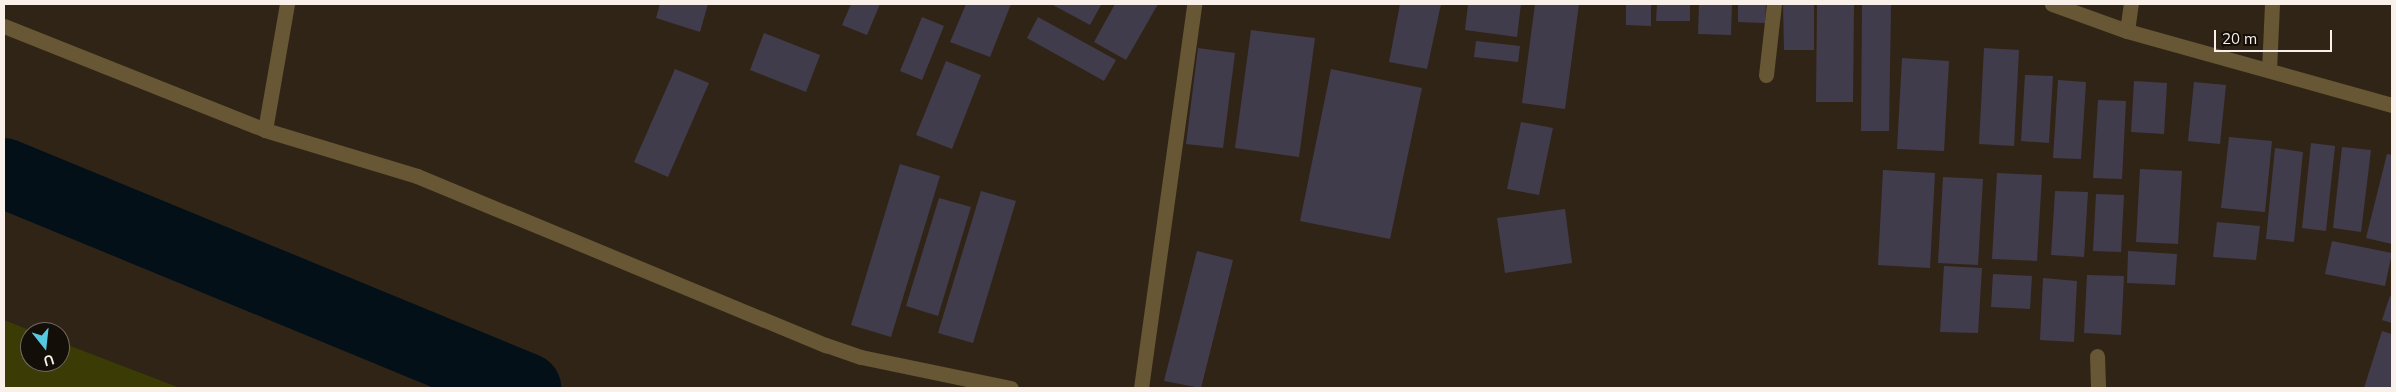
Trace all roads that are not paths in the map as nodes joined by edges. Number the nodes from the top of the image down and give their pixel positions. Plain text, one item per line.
1 (287, 4) edge
2 (1194, 4) edge
3 (1774, 4) edge
4 (2052, 4) edge
5 (2131, 4) edge
6 (2272, 4) edge
7 (4, 26) edge
8 (2127, 31) junction
9 (2269, 70) junction
10 (1766, 75) dead end
11 (2392, 105) edge
12 (264, 130) junction
13 (2097, 356) dead end
14 (1011, 388) edge
15 (1141, 388) edge
16 (2098, 388) edge

1 - 12 street
2 - 15 street
3 - 10 street
4 - 8 street
5 - 8 street
6 - 9 street
7 - 12 street
8 - 9 street
9 - 11 street
12 - 14 street
13 - 16 street

